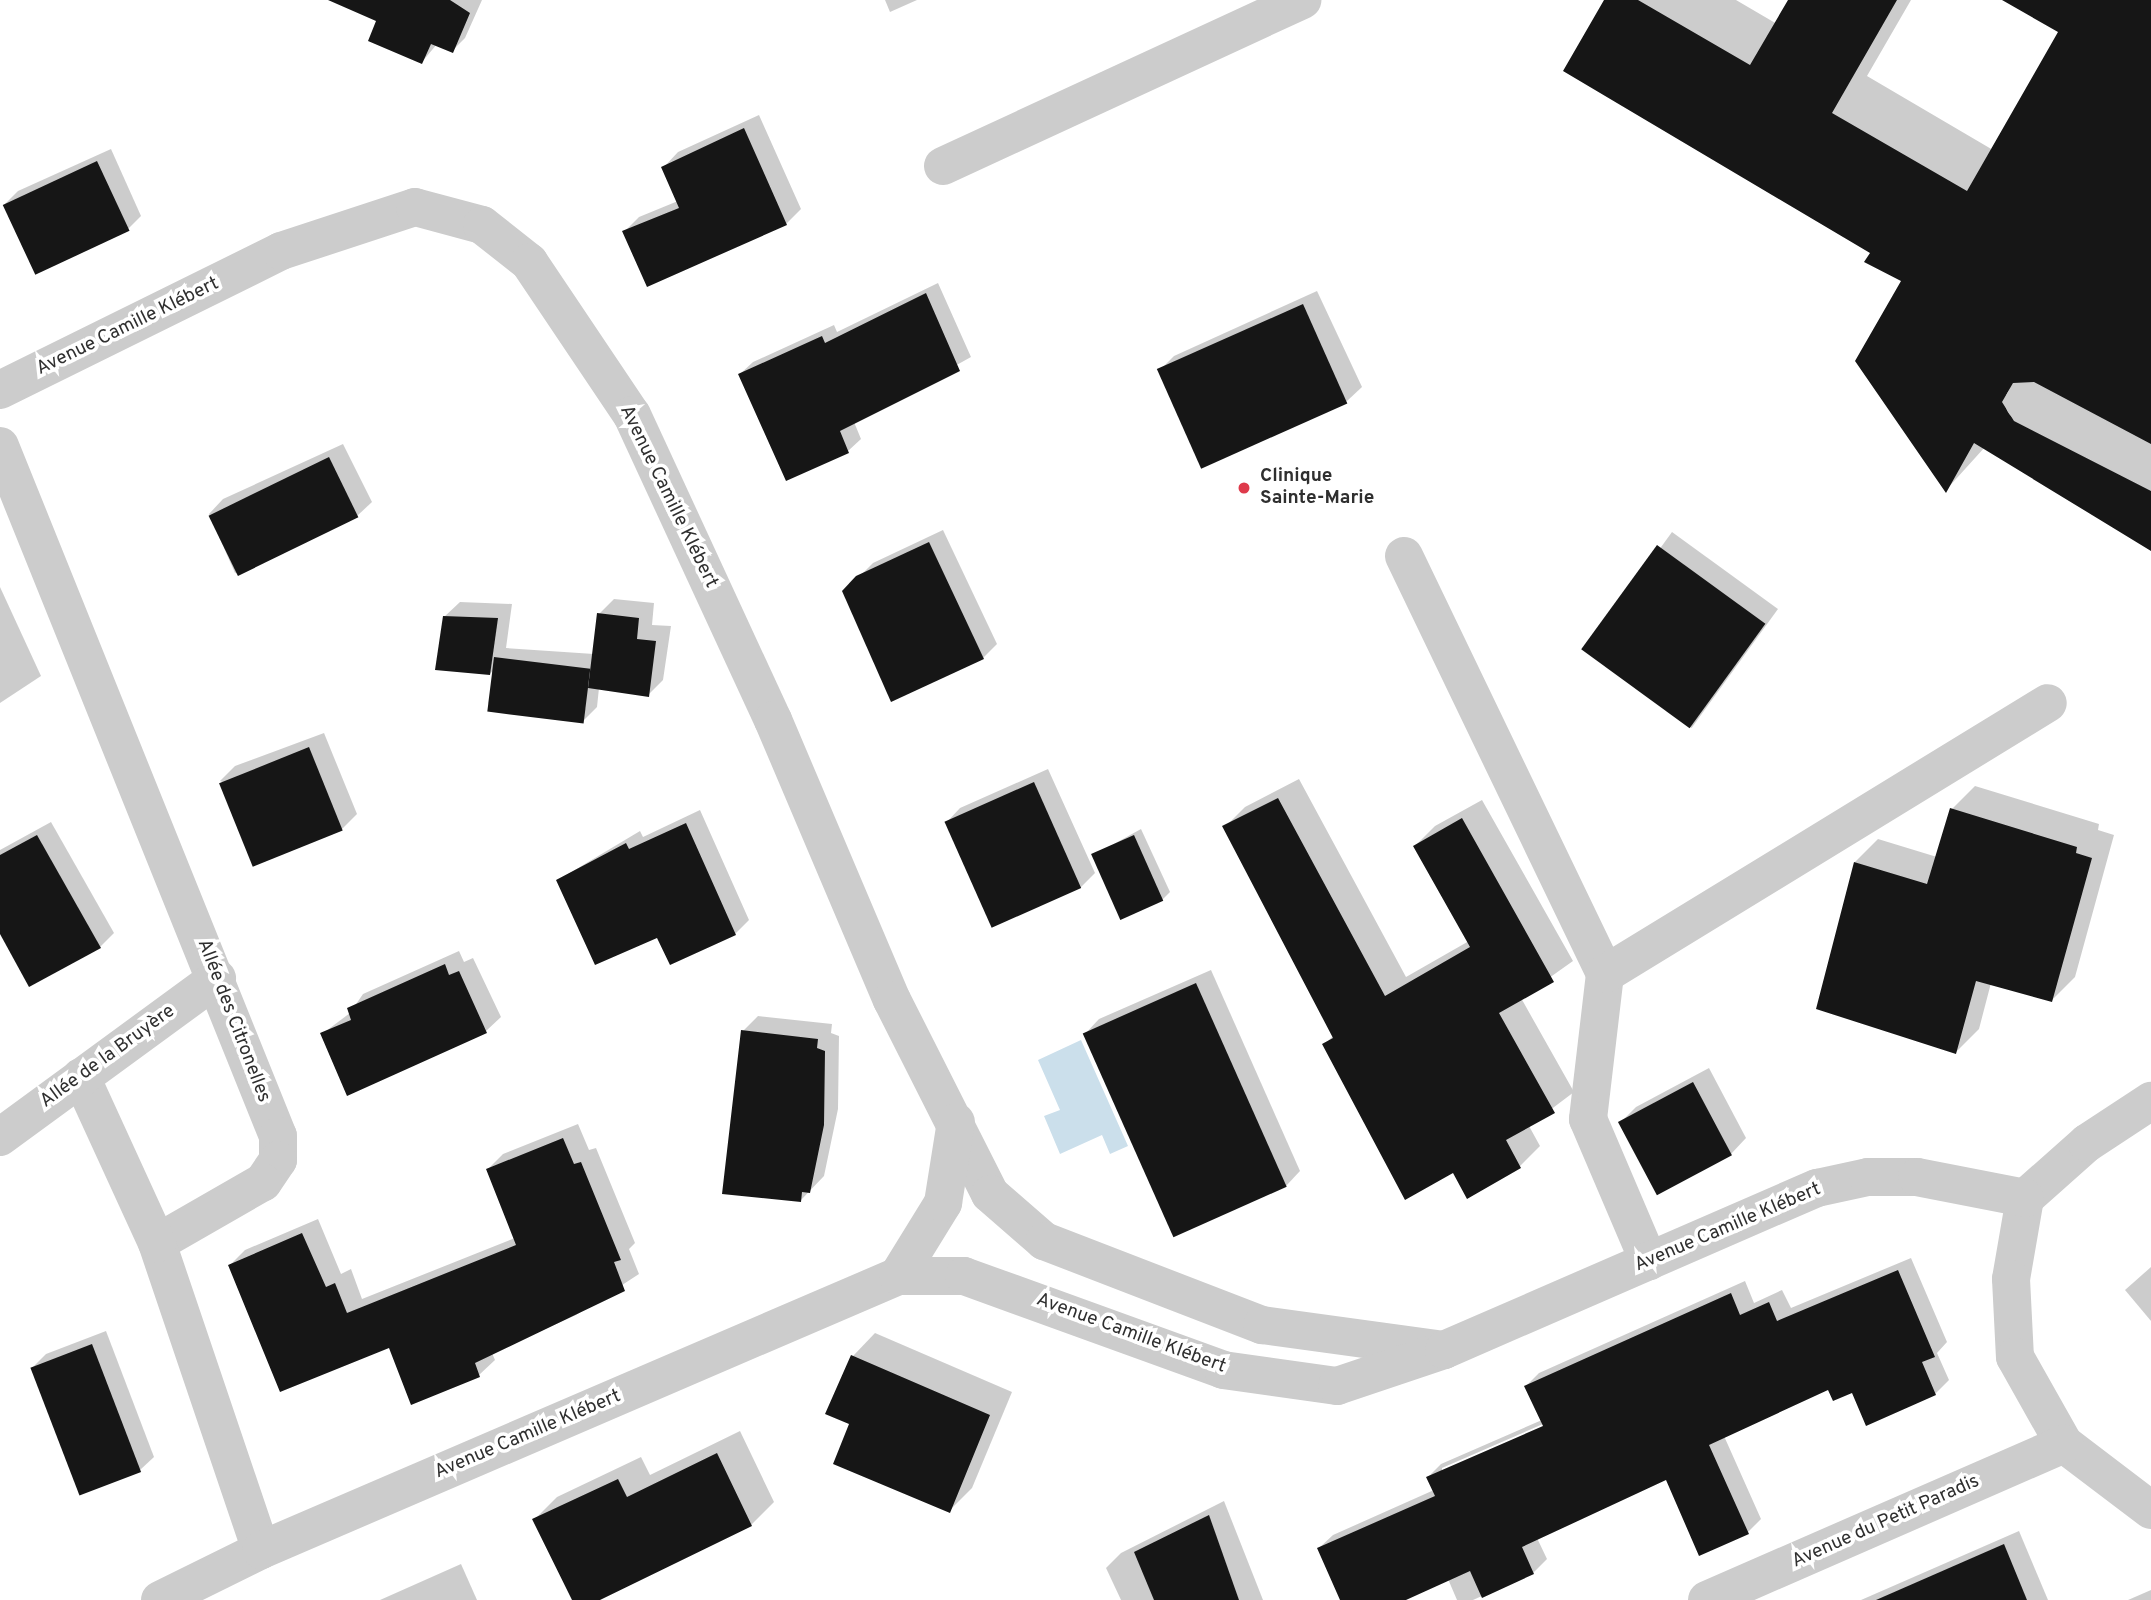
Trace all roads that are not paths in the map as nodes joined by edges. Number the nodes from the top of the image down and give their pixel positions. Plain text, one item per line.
1 (1303, 0) edge
2 (943, 166) dead end
3 (0, 390) edge
4 (2024, 402) dead end
5 (0, 446) edge
6 (2151, 469) edge
7 (1404, 556) dead end
8 (2048, 704) dead end
9 (1605, 974) junction
10 (217, 978) junction
11 (81, 1077) junction
12 (2151, 1101) edge
13 (956, 1122) junction
14 (0, 1137) edge
15 (2025, 1198) junction
16 (157, 1243) junction
17 (1649, 1262) junction
18 (898, 1276) junction
19 (1444, 1350) junction
20 (2064, 1444) junction
21 (2151, 1510) edge
22 (261, 1550) junction
23 (160, 1600) edge
24 (1707, 1600) edge

1 - 2 street
3 - 13 street, Avenue Camille Klébert
4 - 6 street
5 - 10 street, Allée des Citronelles
7 - 9 street
8 - 9 street
9 - 17 street
10 - 11 street, Allée de la Bruyère
10 - 16 street, Allée des Citronelles
11 - 14 street, Allée de la Bruyère
11 - 16 street
12 - 15 street
13 - 18 street
13 - 19 street, Avenue Camille Klébert
15 - 17 street, Avenue Camille Klébert
15 - 20 street
16 - 22 street
17 - 19 street, Avenue Camille Klébert
18 - 19 street, Avenue Camille Klébert
18 - 22 street, Avenue Camille Klébert
20 - 21 street
20 - 24 street, Avenue du Petit Paradis
22 - 23 street, Avenue Camille Klébert

